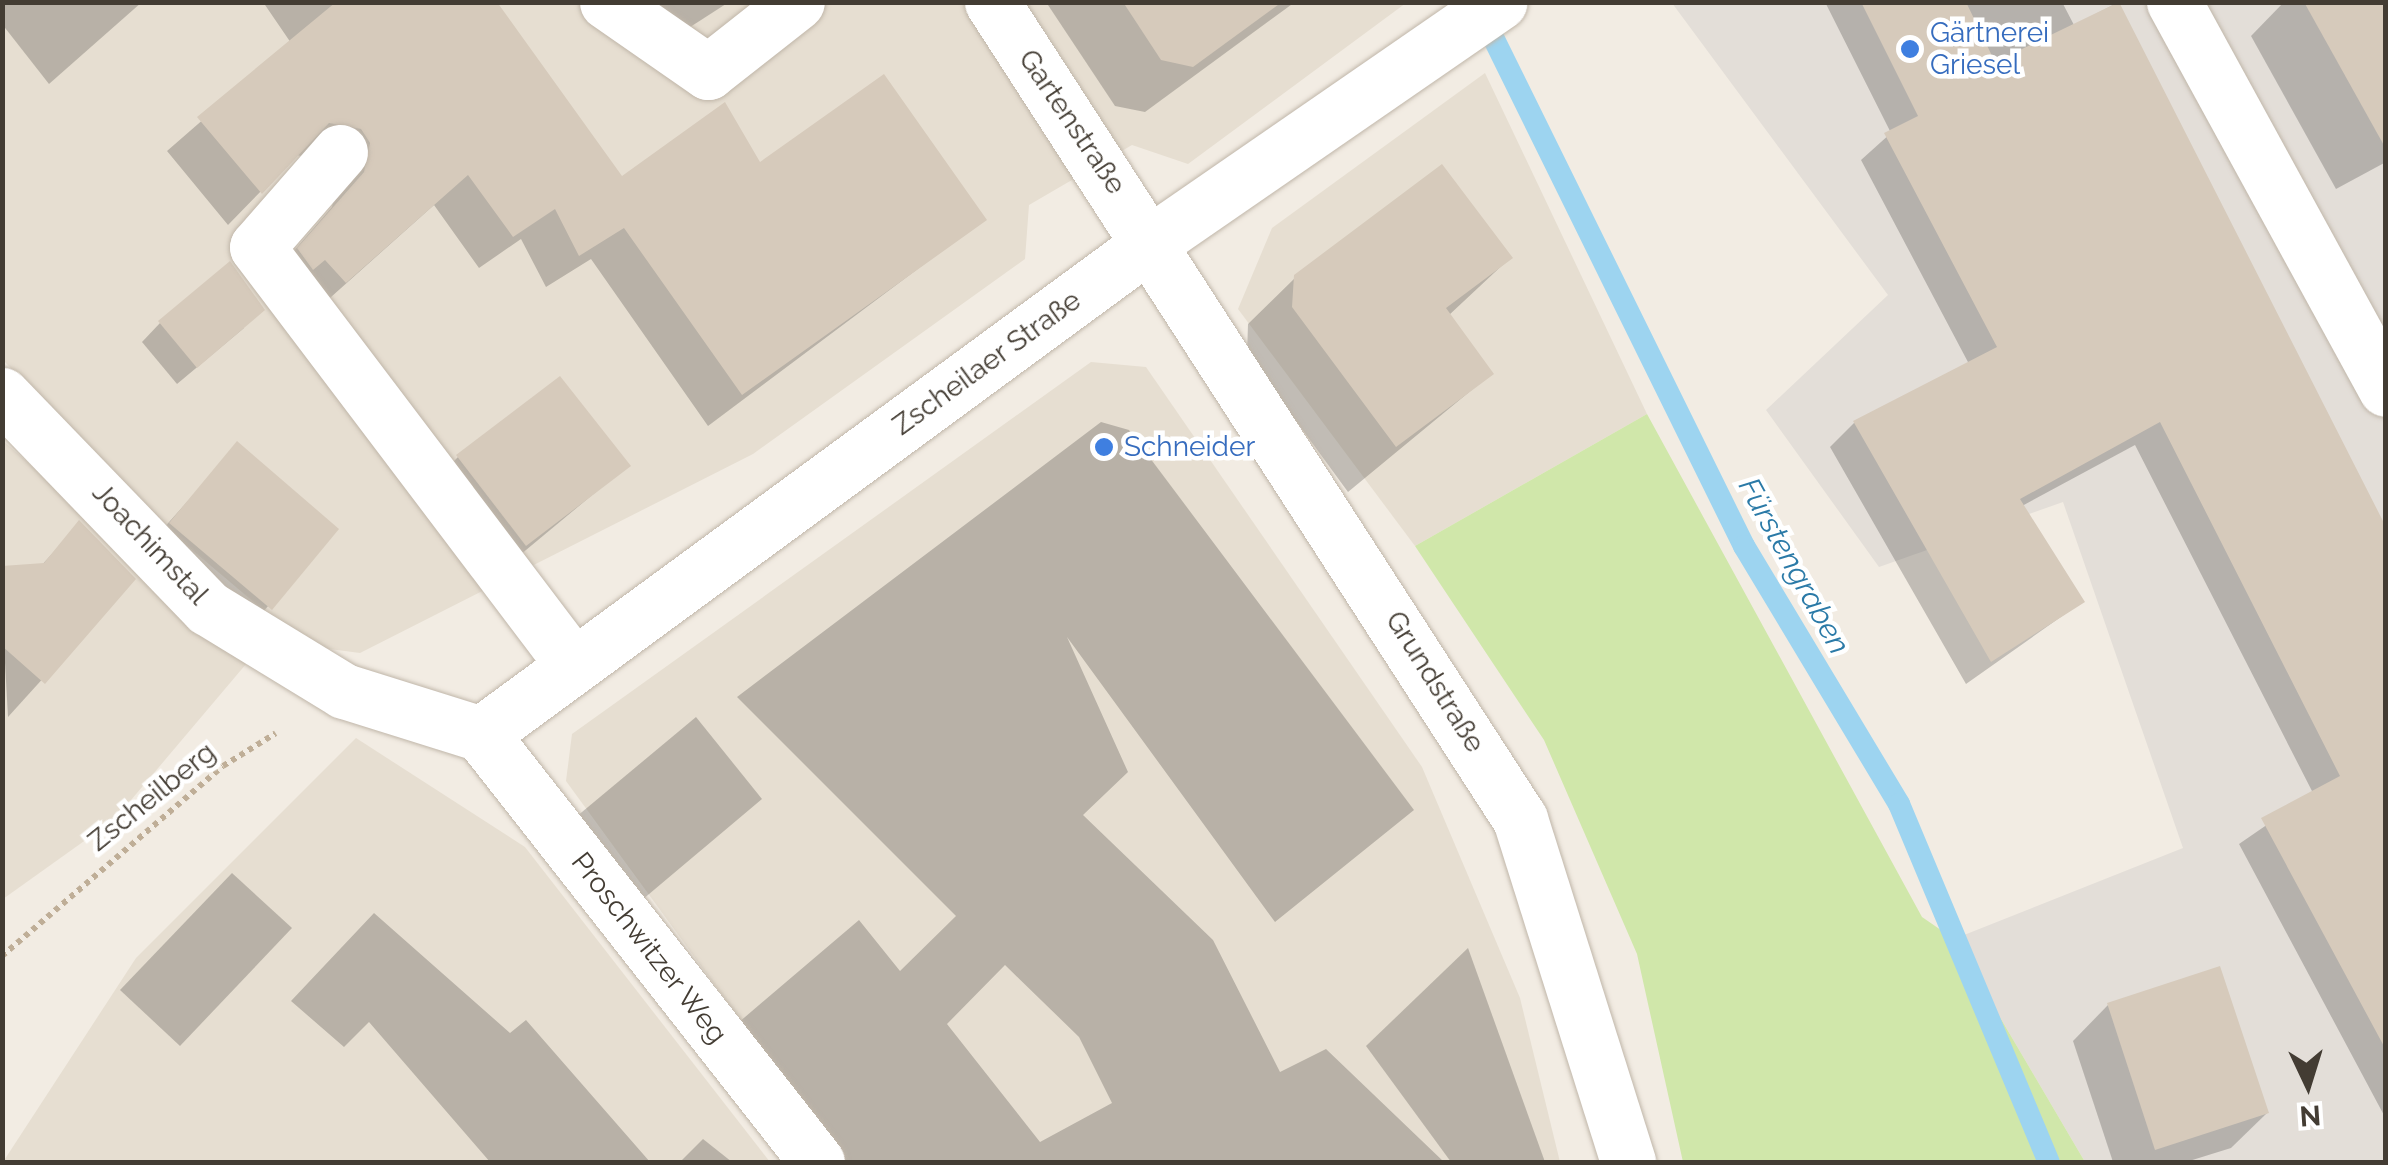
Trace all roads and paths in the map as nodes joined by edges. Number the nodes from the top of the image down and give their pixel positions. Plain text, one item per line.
1 (607, 2) edge
2 (796, 2) edge
3 (992, 2) edge
4 (1500, 2) edge
5 (2174, 2) edge
6 (340, 152) dead end
7 (1153, 241) junction
8 (2386, 389) edge
9 (2, 395) edge
10 (574, 666) junction
11 (344, 691) junction
12 (481, 734) junction
13 (2, 956) edge
14 (818, 1162) edge
15 (1628, 1162) edge

1 - 2 street
3 - 7 street, Gartenstraße
4 - 7 street, Zscheilaer Straße
5 - 8 street
6 - 10 street
7 - 10 street, Zscheilaer Straße
7 - 15 street, Grundstraße
9 - 11 street, Joachimstal
10 - 12 street, Zscheilaer Straße
11 - 12 street, Joachimstal
11 - 13 path, Zscheilberg
12 - 14 street, Proschwitzer Weg

